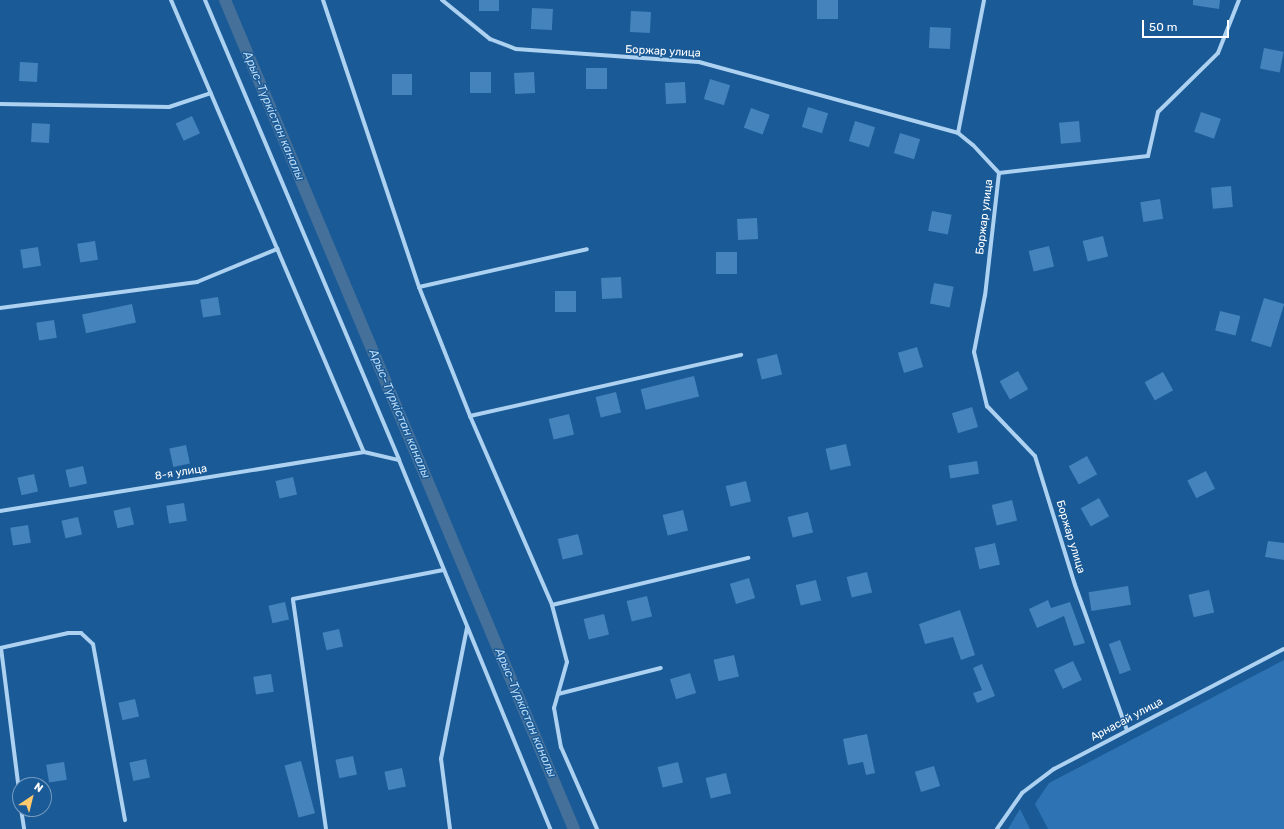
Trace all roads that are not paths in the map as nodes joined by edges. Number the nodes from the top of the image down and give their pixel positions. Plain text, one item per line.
1 (171, 0) edge
2 (205, 0) edge
3 (323, 0) edge
4 (442, 0) edge
5 (984, 0) edge
6 (1239, 0) edge
7 (211, 93) junction
8 (0, 104) edge
9 (958, 133) junction
10 (999, 173) junction
11 (277, 249) junction
12 (587, 249) dead end
13 (419, 287) junction
14 (0, 308) edge
15 (740, 354) dead end
16 (470, 416) junction
17 (364, 452) junction
18 (399, 460) junction
19 (0, 511) edge
20 (748, 558) dead end
21 (442, 570) junction
22 (552, 605) junction
23 (467, 628) junction
24 (0, 648) edge
25 (1284, 649) edge
26 (661, 668) dead end
27 (558, 694) junction
28 (1127, 730) junction
29 (17, 777) edge
30 (22, 817) edge
31 (125, 820) dead end
32 (24, 829) edge
33 (326, 829) edge
34 (450, 829) edge
35 (550, 829) edge
36 (597, 829) edge
37 (997, 829) edge

1 - 7 street
2 - 18 street
3 - 13 street
4 - 9 street, Боржар улица
5 - 9 street
6 - 10 street
7 - 8 street
7 - 11 street
9 - 10 street, Боржар улица
10 - 28 street, Боржар улица
11 - 14 street
11 - 17 street
12 - 13 street
13 - 16 street
15 - 16 street
16 - 22 street
17 - 18 street
17 - 19 street, 8-я улица
18 - 21 street
20 - 22 street
21 - 23 street
21 - 33 street
22 - 27 street
23 - 34 street
23 - 35 street
24 - 29 street
24 - 31 street
25 - 28 street, Арнасай улица
26 - 27 street
27 - 36 street
28 - 37 street, Арнасай улица
30 - 32 street

